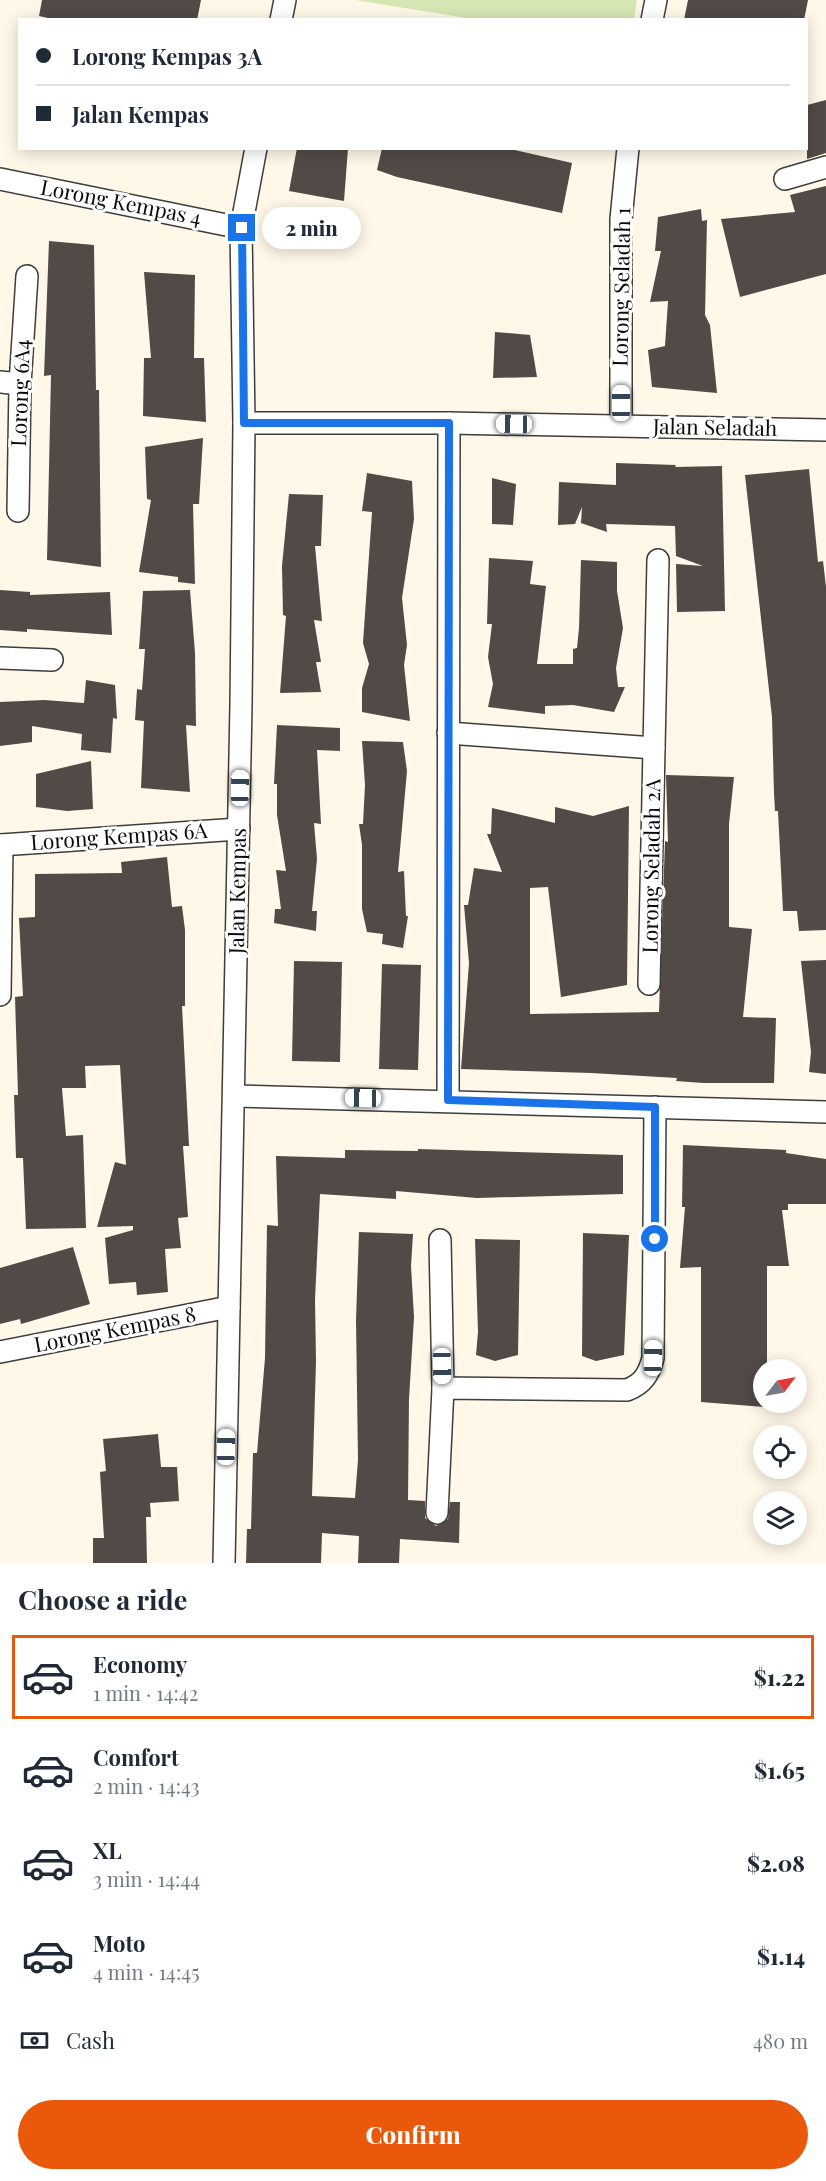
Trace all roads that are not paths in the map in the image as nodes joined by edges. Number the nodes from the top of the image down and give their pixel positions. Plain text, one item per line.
1 (285, 0) edge
2 (656, 0) edge
3 (281, 18) edge
4 (652, 18) edge
5 (256, 150) edge
6 (628, 150) edge
7 (826, 167) edge
8 (0, 179) edge
9 (785, 179) dead end
10 (242, 228) junction
11 (27, 276) dead end
12 (10, 383) edge
13 (244, 423) junction
14 (449, 423) junction
15 (621, 426) junction
16 (826, 430) edge
17 (18, 511) dead end
18 (658, 560) dead end
19 (0, 658) edge
20 (52, 660) dead end
21 (448, 733) junction
22 (654, 748) junction
23 (239, 829) junction
24 (1, 845) edge
25 (649, 984) dead end
26 (0, 995) edge
27 (234, 1096) junction
28 (448, 1100) junction
29 (655, 1107) junction
30 (826, 1112) edge
31 (440, 1240) dead end
32 (229, 1307) junction
33 (0, 1352) edge
34 (443, 1388) junction
35 (437, 1514) dead end
36 (224, 1563) edge

1 - 3 street
2 - 4 street
5 - 10 street, Jalan Kempas
6 - 15 street, Lorong Seladah 1
7 - 9 street
8 - 10 street, Lorong Kempas 4
10 - 13 street, Jalan Kempas
11 - 12 street, Lorong 6A4
12 - 17 street, Lorong 6A4
13 - 14 street, Jalan Seladah
13 - 23 street, Jalan Kempas
14 - 15 street, Jalan Seladah
14 - 21 street
15 - 16 street, Jalan Seladah
18 - 22 street, Lorong Seladah 2A
19 - 20 street
21 - 22 street, Lorong Seladah 2A
21 - 28 street
22 - 25 street, Lorong Seladah 2A
23 - 24 street, Lorong Kempas 6A
23 - 27 street, Jalan Kempas
24 - 26 street
27 - 28 street
27 - 32 street, Jalan Kempas
28 - 29 street
29 - 30 street
29 - 34 street
31 - 34 street
32 - 33 street, Lorong Kempas 8
32 - 36 street, Jalan Kempas
34 - 35 street

